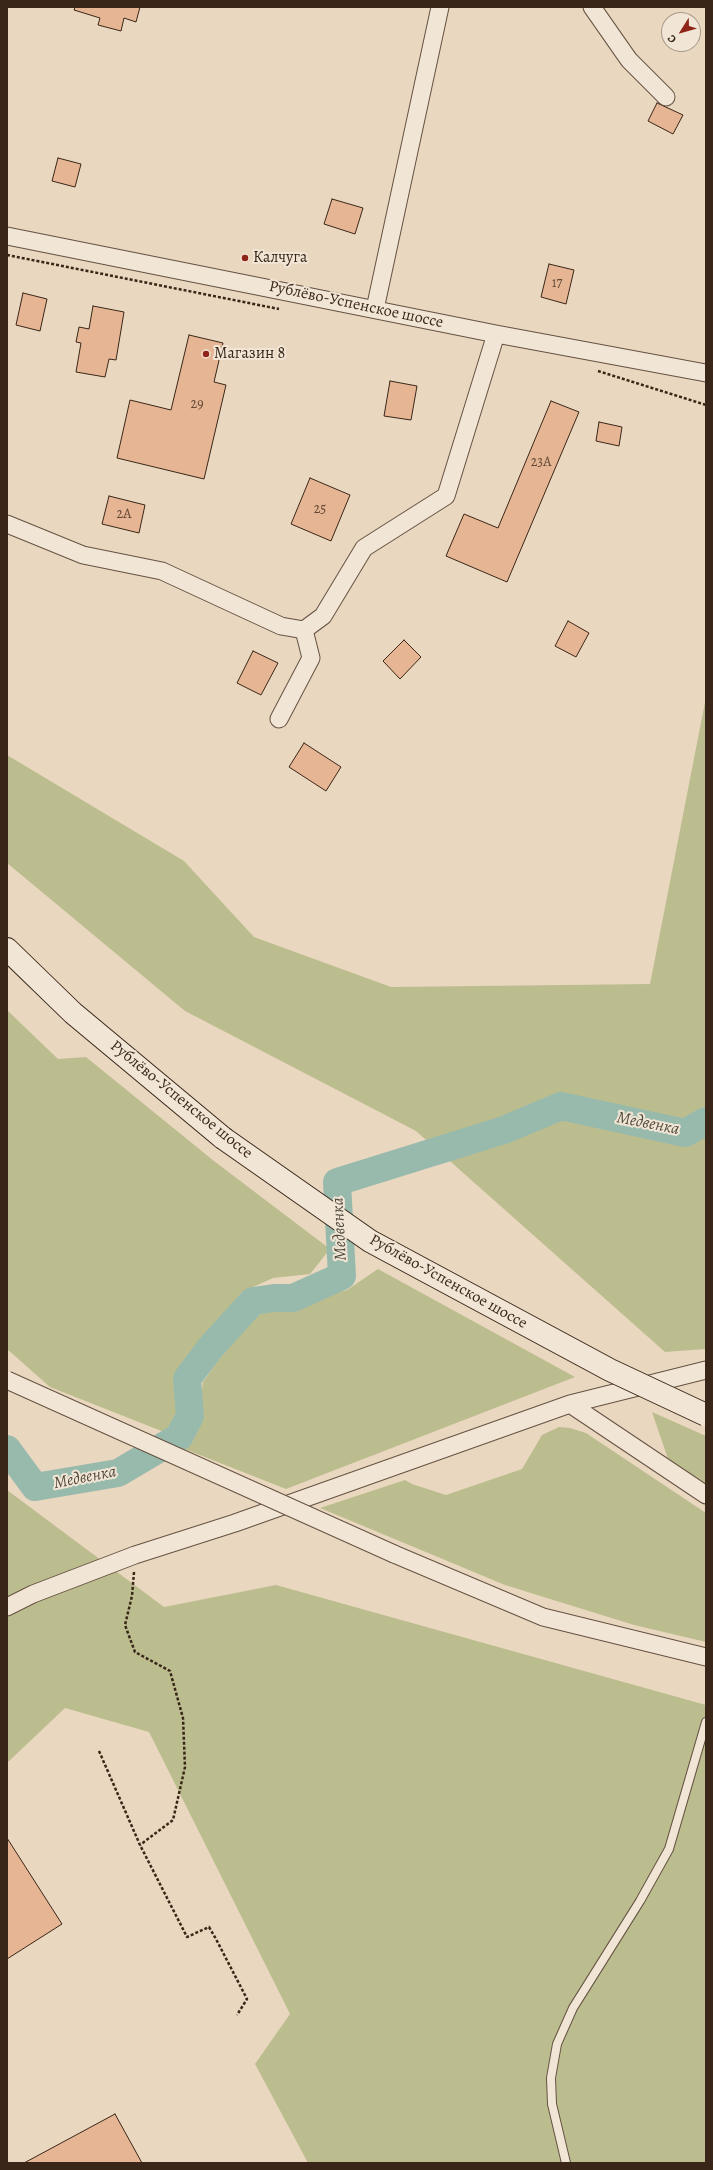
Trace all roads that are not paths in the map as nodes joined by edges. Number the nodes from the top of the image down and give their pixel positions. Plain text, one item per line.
1 (440, 7) edge
2 (592, 7) edge
3 (666, 97) dead end
4 (7, 236) edge
5 (375, 309) junction
6 (496, 334) junction
7 (706, 373) edge
8 (7, 524) edge
9 (304, 630) junction
10 (280, 719) dead end
11 (7, 949) edge
12 (706, 1370) edge
13 (7, 1380) edge
14 (570, 1404) junction
15 (706, 1415) edge
16 (706, 1495) edge
17 (7, 1607) edge
18 (706, 1657) edge
19 (706, 1722) edge
20 (566, 2163) edge

1 - 5 street
2 - 3 street
4 - 5 street, Рублёво-Успенское шоссе
5 - 6 street, Рублёво-Успенское шоссе
6 - 7 street, Рублёво-Успенское шоссе
6 - 9 street
8 - 9 street
9 - 10 street
11 - 15 main road, Рублёво-Успенское шоссе, bridge
12 - 14 street
13 - 18 street, bridge
14 - 16 street
14 - 17 street
19 - 20 lane

